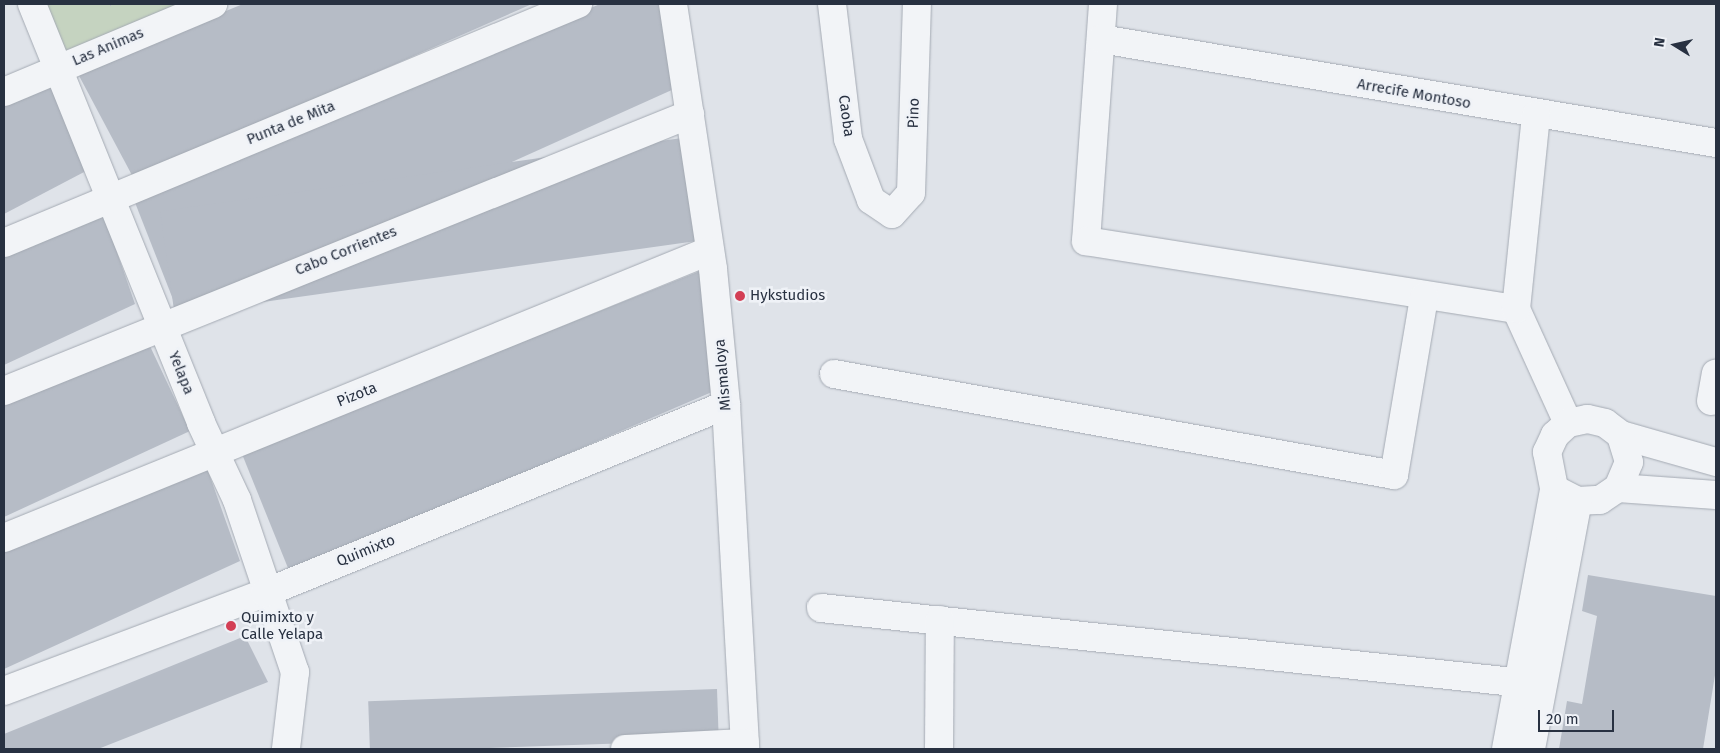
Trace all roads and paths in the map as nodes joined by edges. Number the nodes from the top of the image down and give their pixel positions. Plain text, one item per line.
1 (32, 4) edge
2 (212, 4) edge
3 (578, 4) edge
4 (673, 4) edge
5 (832, 4) edge
6 (917, 4) edge
7 (1103, 4) edge
8 (1101, 40) junction
9 (58, 70) junction
10 (4, 92) edge
11 (690, 114) junction
12 (1536, 115) junction
13 (1716, 143) edge
14 (112, 195) junction
15 (892, 214) joint
16 (4, 242) edge
17 (709, 251) junction
18 (1424, 298) junction
19 (1516, 309) junction
20 (162, 325) junction
21 (1716, 373) edge
22 (834, 374) dead end
23 (4, 391) edge
24 (1711, 401) dead end
25 (726, 405) junction
26 (1568, 424) junction
27 (1620, 435) junction
28 (217, 453) junction
29 (1716, 462) edge
30 (1618, 488) junction
31 (1554, 489) junction
32 (1716, 495) edge
33 (1578, 501) junction
34 (4, 538) edge
35 (265, 592) junction
36 (821, 608) dead end
37 (940, 620) junction
38 (1529, 684) junction
39 (4, 691) edge
40 (745, 746) edge
41 (286, 749) edge
42 (625, 749) edge
43 (939, 749) edge
44 (1506, 749) edge
45 (1531, 749) edge

1 - 9 street, Yelapa
2 - 9 street, Las Animas
3 - 14 street, Punta de Mita
4 - 11 street, Mismaloya
5 - 15 street, Caoba
6 - 15 street, Pino
7 - 8 street
8 - 12 street, Arrecife Montoso
8 - 18 street
9 - 10 street, Las Animas
9 - 14 street, Yelapa
11 - 17 street, Mismaloya
11 - 20 street, Cabo Corrientes
12 - 13 street, Arrecife Montoso
12 - 19 street
14 - 16 street, Punta de Mita
14 - 20 street, Yelapa
17 - 25 street, Mismaloya
17 - 28 street, Pizota
18 - 19 street
18 - 22 street
19 - 26 street
20 - 23 street, Cabo Corrientes
20 - 28 street, Yelapa
21 - 24 street
25 - 35 street, Quimixto
25 - 40 street, Mismaloya
26 - 27 street
26 - 31 street
27 - 29 street
27 - 30 street
28 - 34 street, Pizota
28 - 35 street, Yelapa
30 - 32 street
30 - 33 street
31 - 33 street
31 - 38 street
33 - 38 street
35 - 39 street, Quimixto
35 - 41 street, Yelapa
36 - 37 street
37 - 38 street
37 - 43 street
38 - 44 street
38 - 45 street
40 - 42 street

